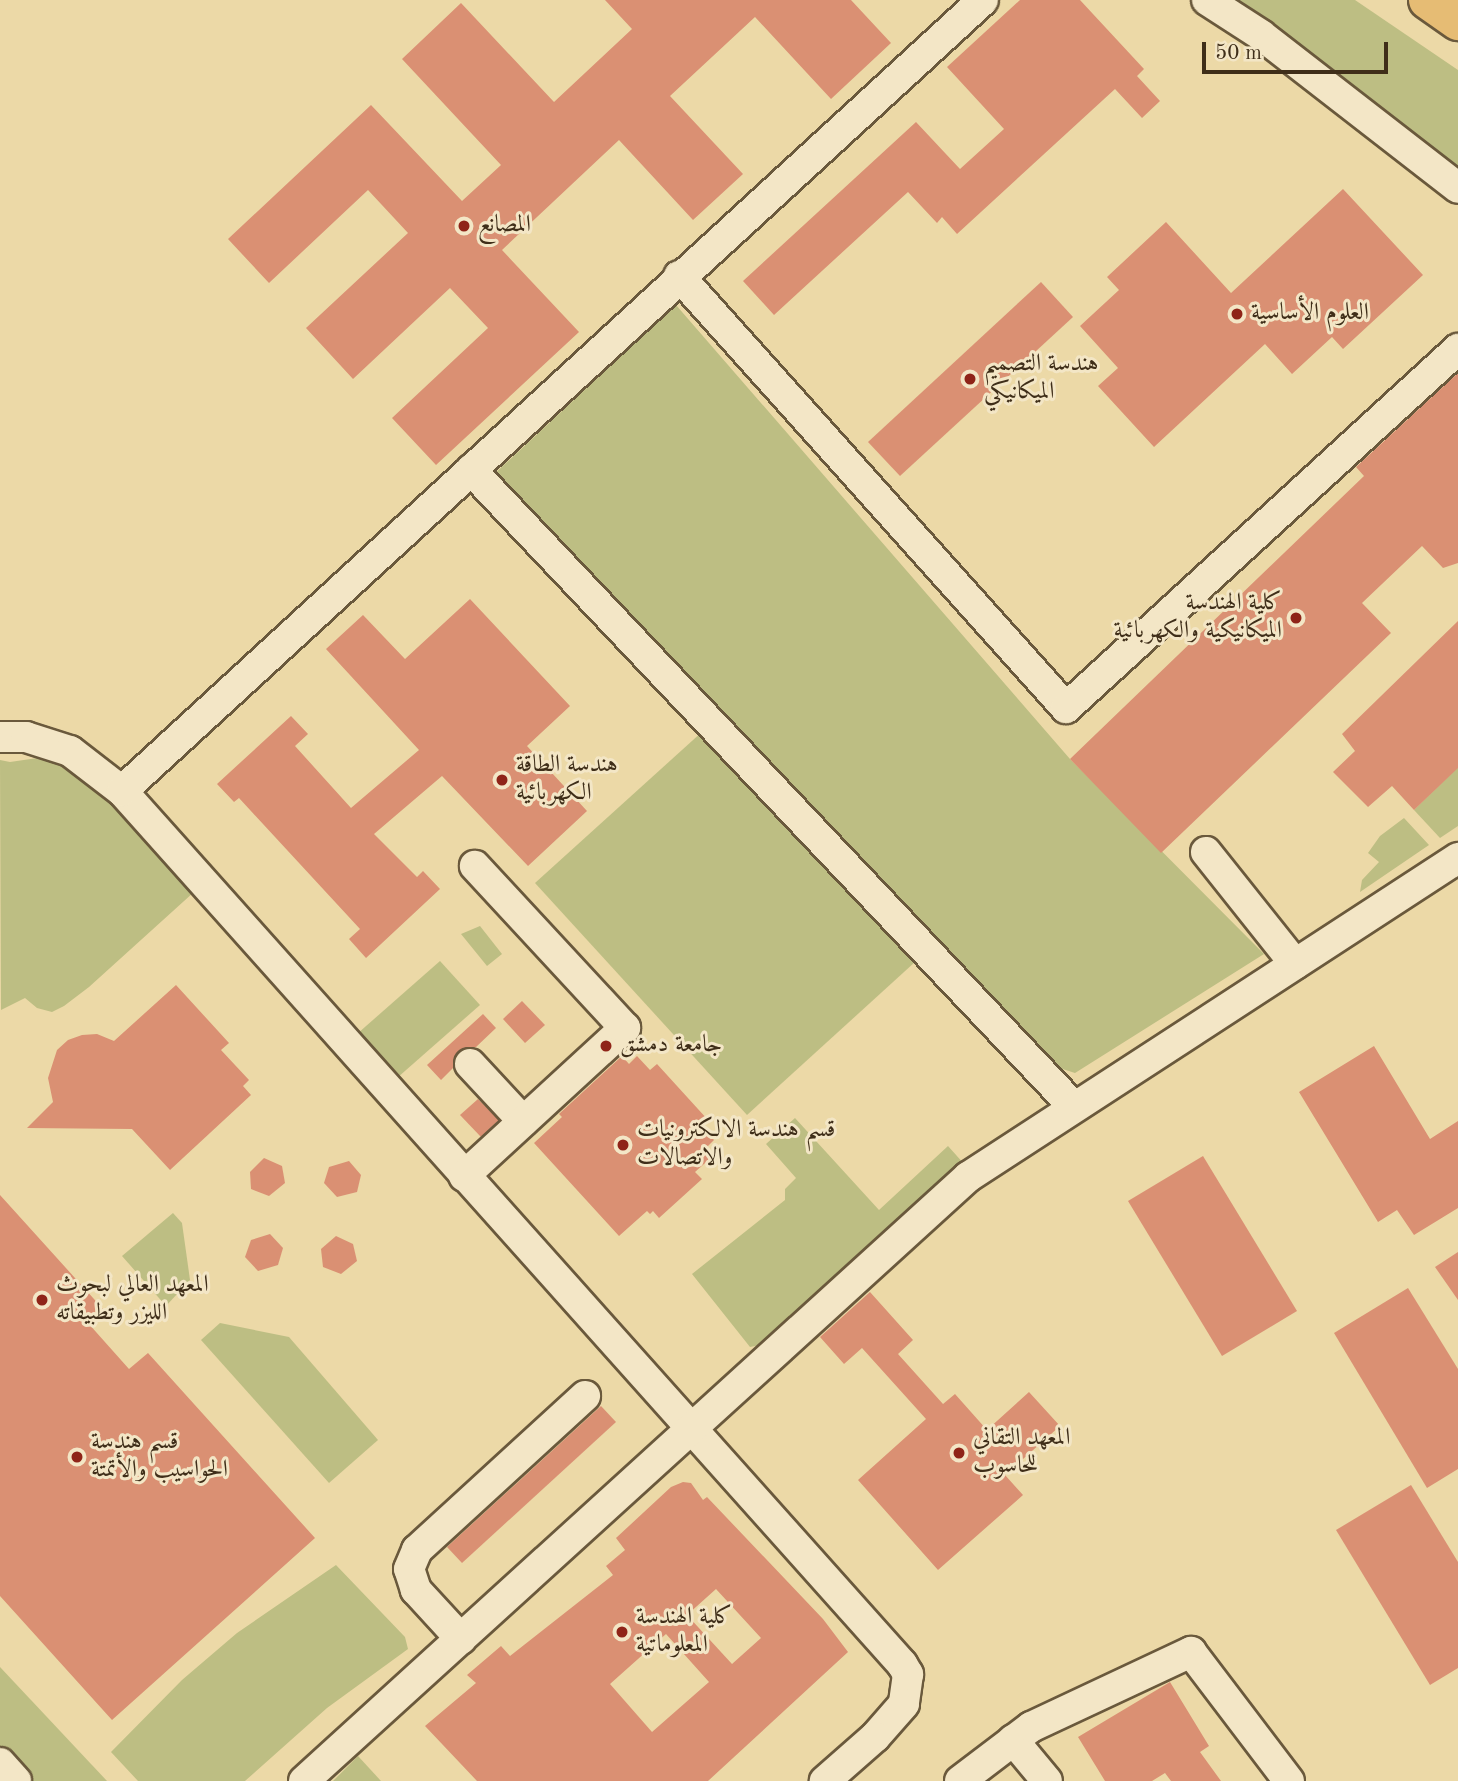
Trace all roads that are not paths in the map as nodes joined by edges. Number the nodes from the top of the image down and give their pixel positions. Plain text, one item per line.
1 (982, 0) edge
2 (1207, 0) edge
3 (1428, 0) edge
4 (1458, 21) edge
5 (1458, 188) edge
6 (679, 276) junction
7 (1458, 349) edge
8 (471, 470) junction
9 (0, 737) edge
10 (122, 791) junction
11 (1206, 852) dead end
12 (1458, 859) edge
13 (475, 866) dead end
14 (1294, 964) junction
15 (470, 1064) dead end
16 (1073, 1106) junction
17 (523, 1121) junction
18 (464, 1176) junction
19 (585, 1396) dead end
20 (692, 1431) junction
21 (461, 1639) junction
22 (1013, 1740) junction
23 (0, 1763) edge
24 (16, 1781) edge
25 (304, 1781) edge
26 (825, 1781) edge
27 (960, 1781) edge
28 (1047, 1781) edge
29 (1289, 1781) edge

1 - 6 street
2 - 5 street
3 - 4 highway
6 - 7 street
6 - 8 street
8 - 10 street
8 - 16 street
9 - 10 street
10 - 18 street
11 - 14 street
12 - 14 street
13 - 17 street
14 - 16 street
15 - 17 street
16 - 20 street
17 - 18 street
18 - 20 street
19 - 21 street
20 - 21 street
20 - 26 street
21 - 25 street
22 - 27 street
22 - 28 street
22 - 29 street
23 - 24 street

